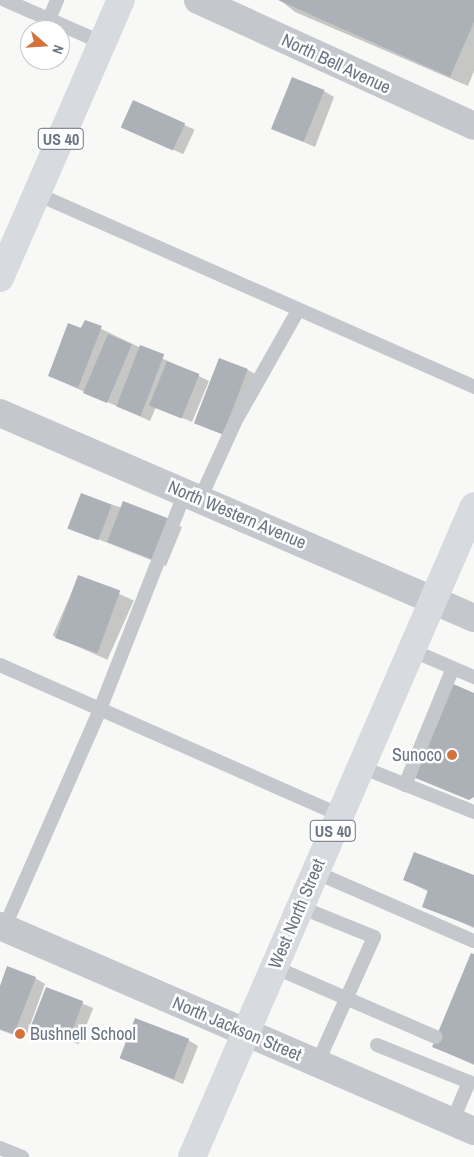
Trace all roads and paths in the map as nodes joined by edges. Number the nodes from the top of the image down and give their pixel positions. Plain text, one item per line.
1 (5, 0) edge
2 (57, 0) edge
3 (122, 0) edge
4 (198, 0) edge
5 (49, 19) junction
6 (103, 42) junction
7 (474, 126) edge
8 (37, 194) junction
9 (0, 278) edge
10 (297, 312) junction
11 (474, 387) edge
12 (0, 413) edge
13 (193, 496) junction
14 (474, 506) edge
15 (433, 600) junction
16 (474, 618) edge
17 (411, 650) junction
18 (0, 665) edge
19 (453, 668) junction
20 (474, 677) edge
21 (99, 712) junction
22 (361, 767) junction
23 (405, 784) junction
24 (474, 812) edge
25 (340, 815) junction
26 (315, 872) junction
27 (300, 907) junction
28 (1, 931) edge
29 (474, 941) edge
30 (274, 967) junction
31 (346, 999) junction
32 (246, 1032) junction
33 (436, 1037) dead end
34 (377, 1045) dead end
35 (317, 1064) junction
36 (472, 1083) edge
37 (463, 1127) edge
38 (0, 1148) edge
39 (22, 1157) edge
40 (192, 1157) edge

1 - 5 lane
2 - 5 lane
3 - 6 main road, US 40
4 - 7 street, North Bell Avenue
5 - 6 lane
6 - 8 main road, US 40
8 - 9 main road, US 40
8 - 10 lane
10 - 11 lane
10 - 13 lane
12 - 13 street, North Western Avenue
13 - 15 street, North Western Avenue
13 - 21 lane
14 - 15 main road, West North Street / US 40
15 - 16 street, North Western Avenue
15 - 17 main road, West North Street / US 40
17 - 19 lane
17 - 22 main road, West North Street / US 40
18 - 21 lane
19 - 20 lane
19 - 23 lane
21 - 25 lane
21 - 28 lane
22 - 23 lane
22 - 25 main road, West North Street / US 40
23 - 24 lane
25 - 26 main road, West North Street / US 40
26 - 27 main road, West North Street / US 40
26 - 29 lane
27 - 30 main road, West North Street / US 40
27 - 31 lane
28 - 32 street, North Jackson Street
30 - 31 lane
30 - 32 main road, West North Street / US 40
31 - 33 lane
31 - 35 lane
32 - 35 street, North Jackson Street
32 - 40 main road, West North Street / US 40
34 - 36 lane
35 - 37 street, North Jackson Street
36 - 37 lane
38 - 39 lane

